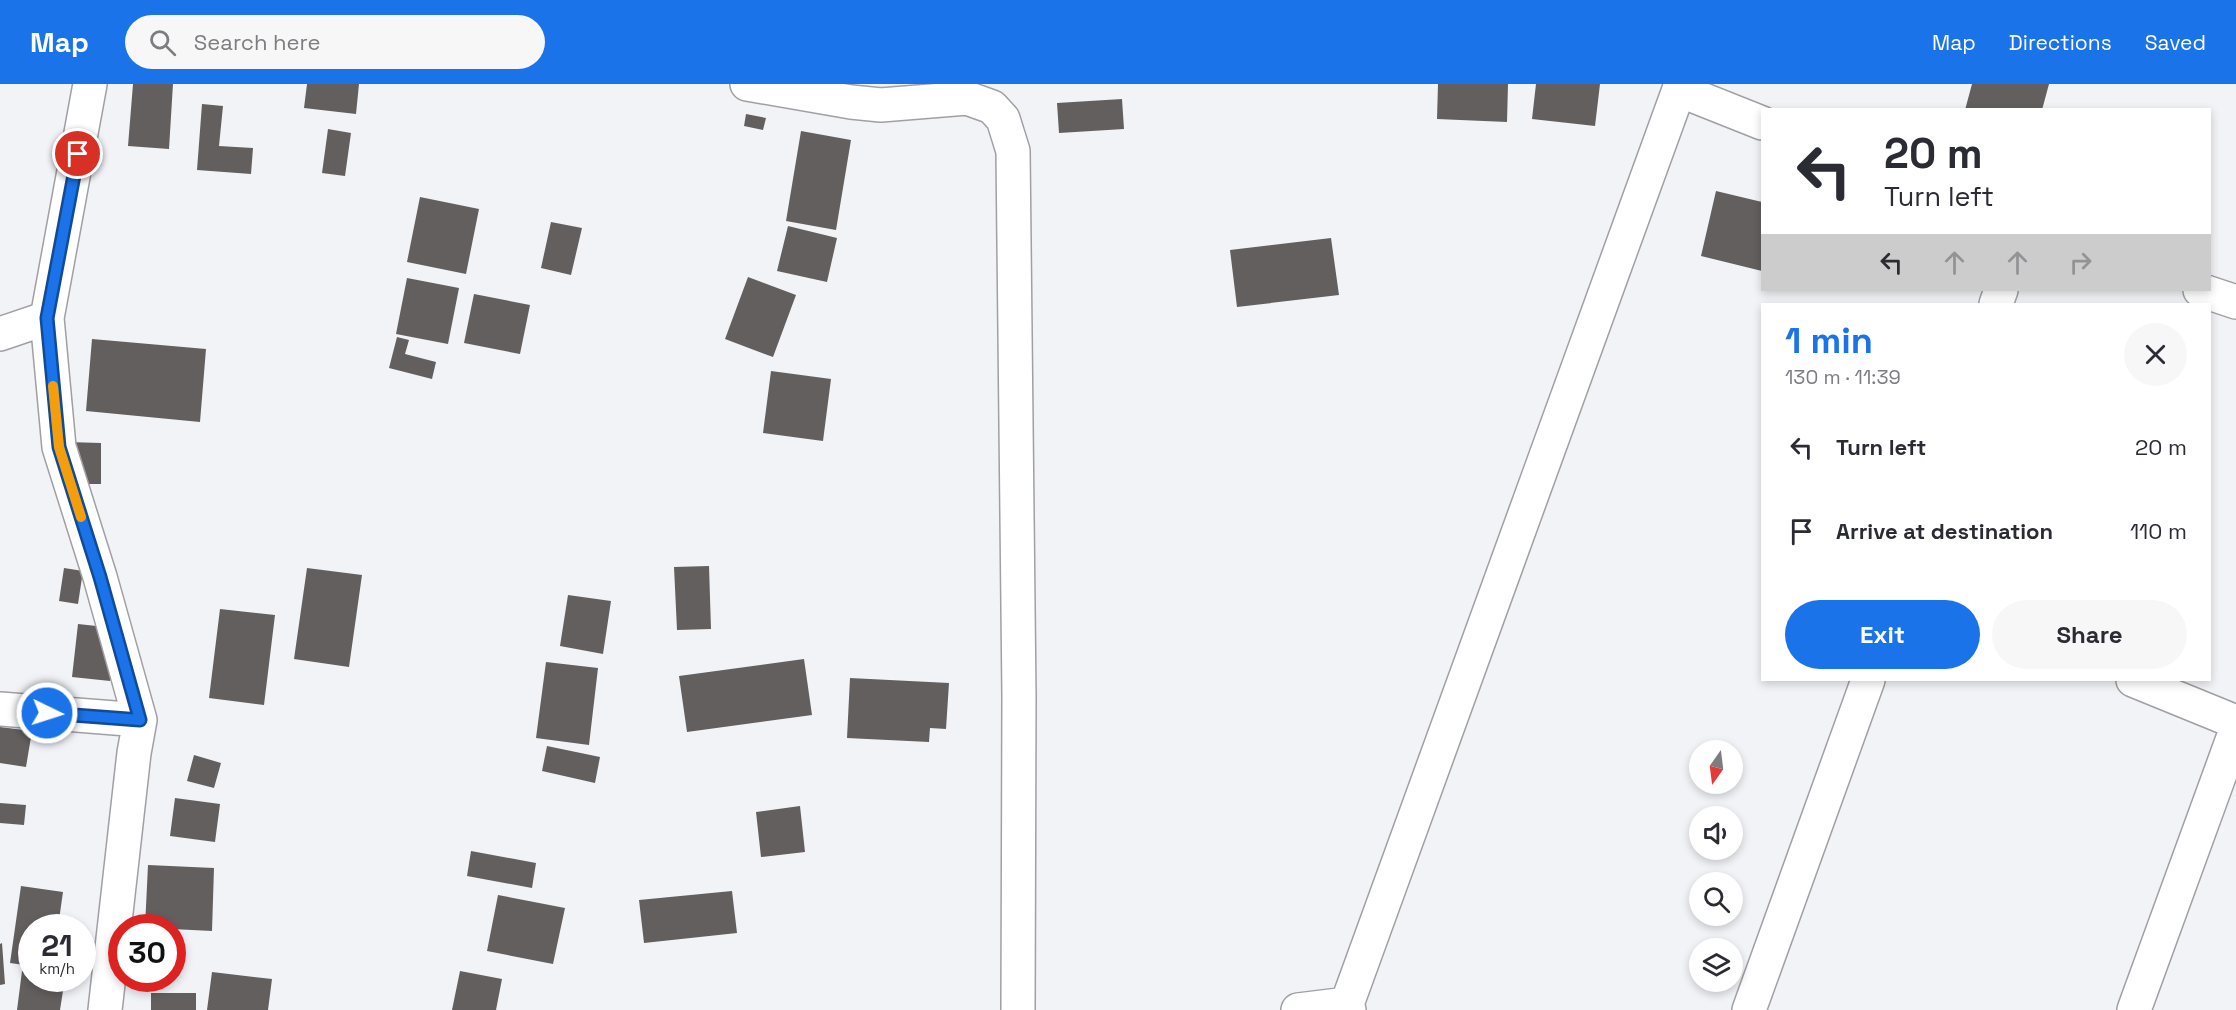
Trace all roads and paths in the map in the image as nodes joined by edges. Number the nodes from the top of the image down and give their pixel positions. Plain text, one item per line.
1 (90, 84) edge
2 (747, 84) edge
3 (1680, 87) edge
4 (1761, 123) edge
5 (2203, 291) edge
6 (2236, 302) edge
7 (47, 318) junction
8 (0, 334) edge
9 (1868, 681) edge
10 (2135, 681) edge
11 (0, 709) edge
12 (140, 720) junction
13 (2236, 722) edge
14 (2236, 730) edge
15 (1348, 1007) edge
16 (105, 1010) edge
17 (1018, 1010) edge
18 (1298, 1010) edge
19 (1749, 1010) edge
20 (2134, 1010) edge

1 - 7 street
2 - 17 street
3 - 4 street
3 - 15 street
5 - 6 street
7 - 8 street
7 - 12 street
9 - 19 street
10 - 13 street
11 - 12 street
12 - 16 street
14 - 20 street
15 - 18 street

